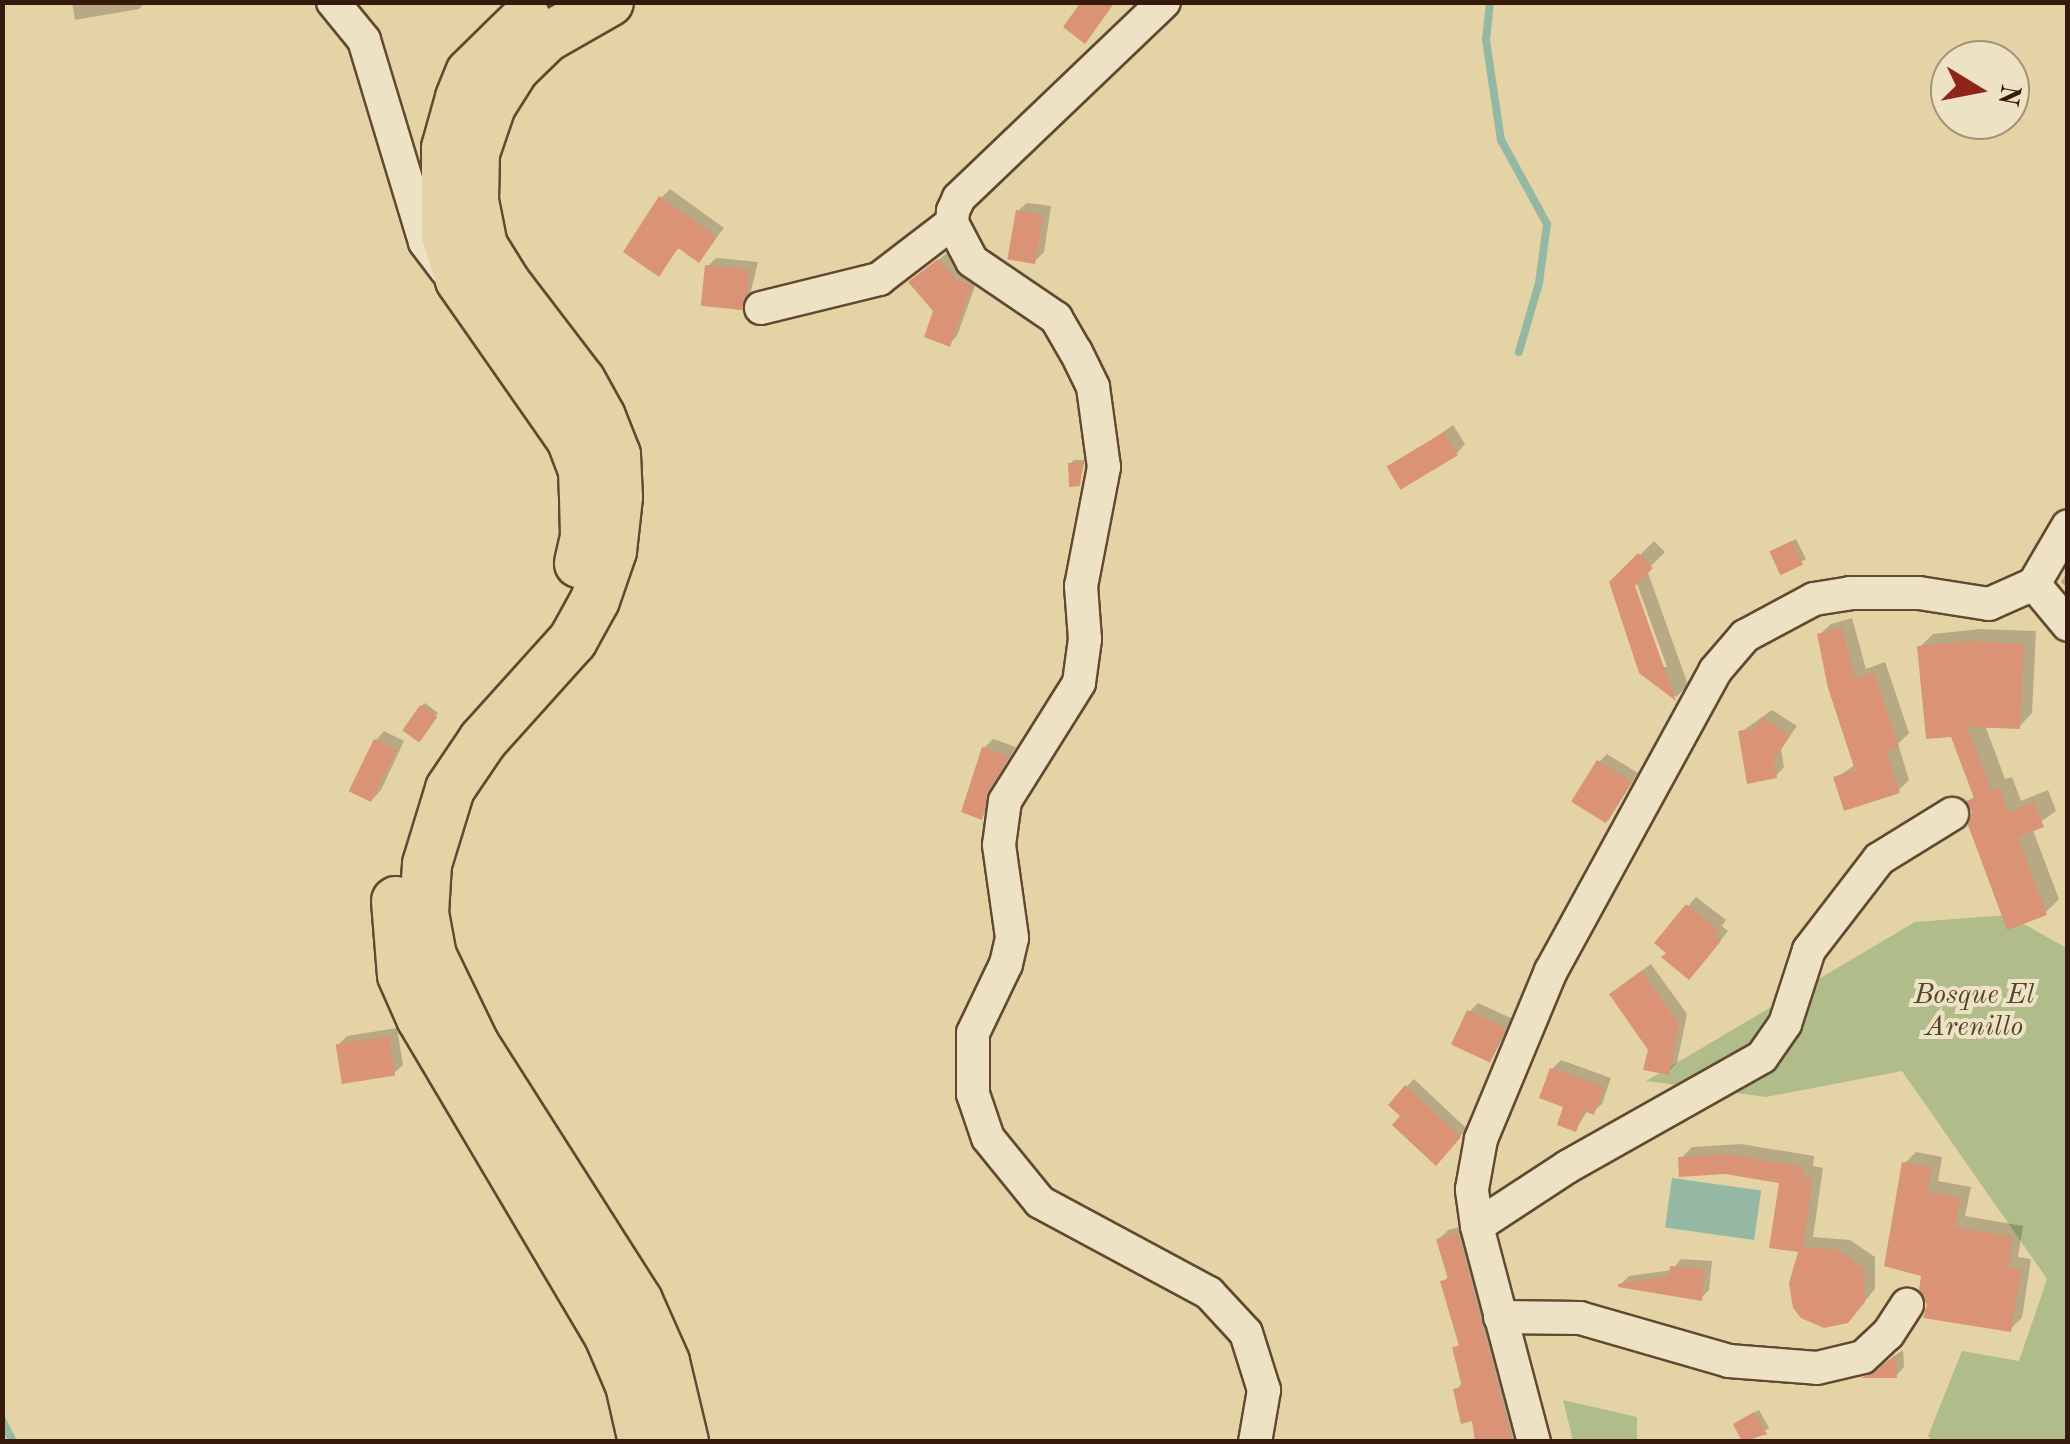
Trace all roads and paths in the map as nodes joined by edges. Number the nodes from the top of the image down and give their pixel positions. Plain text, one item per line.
1 (333, 2) edge
2 (550, 2) edge
3 (609, 2) edge
4 (1164, 2) edge
5 (952, 224) junction
6 (460, 280) junction
7 (762, 308) dead end
8 (2068, 526) edge
9 (2034, 584) junction
10 (2068, 625) edge
11 (1952, 814) dead end
12 (1477, 1226) junction
13 (1907, 1305) dead end
14 (1500, 1316) junction
15 (642, 1442) edge
16 (684, 1442) edge
17 (1255, 1442) edge
18 (1534, 1442) edge

1 - 6 street
2 - 6 highway
3 - 16 highway
4 - 5 street
5 - 7 street
5 - 17 street
6 - 15 highway
8 - 9 street
9 - 10 street
9 - 12 street
11 - 12 street
12 - 14 street
13 - 14 street
14 - 18 street

